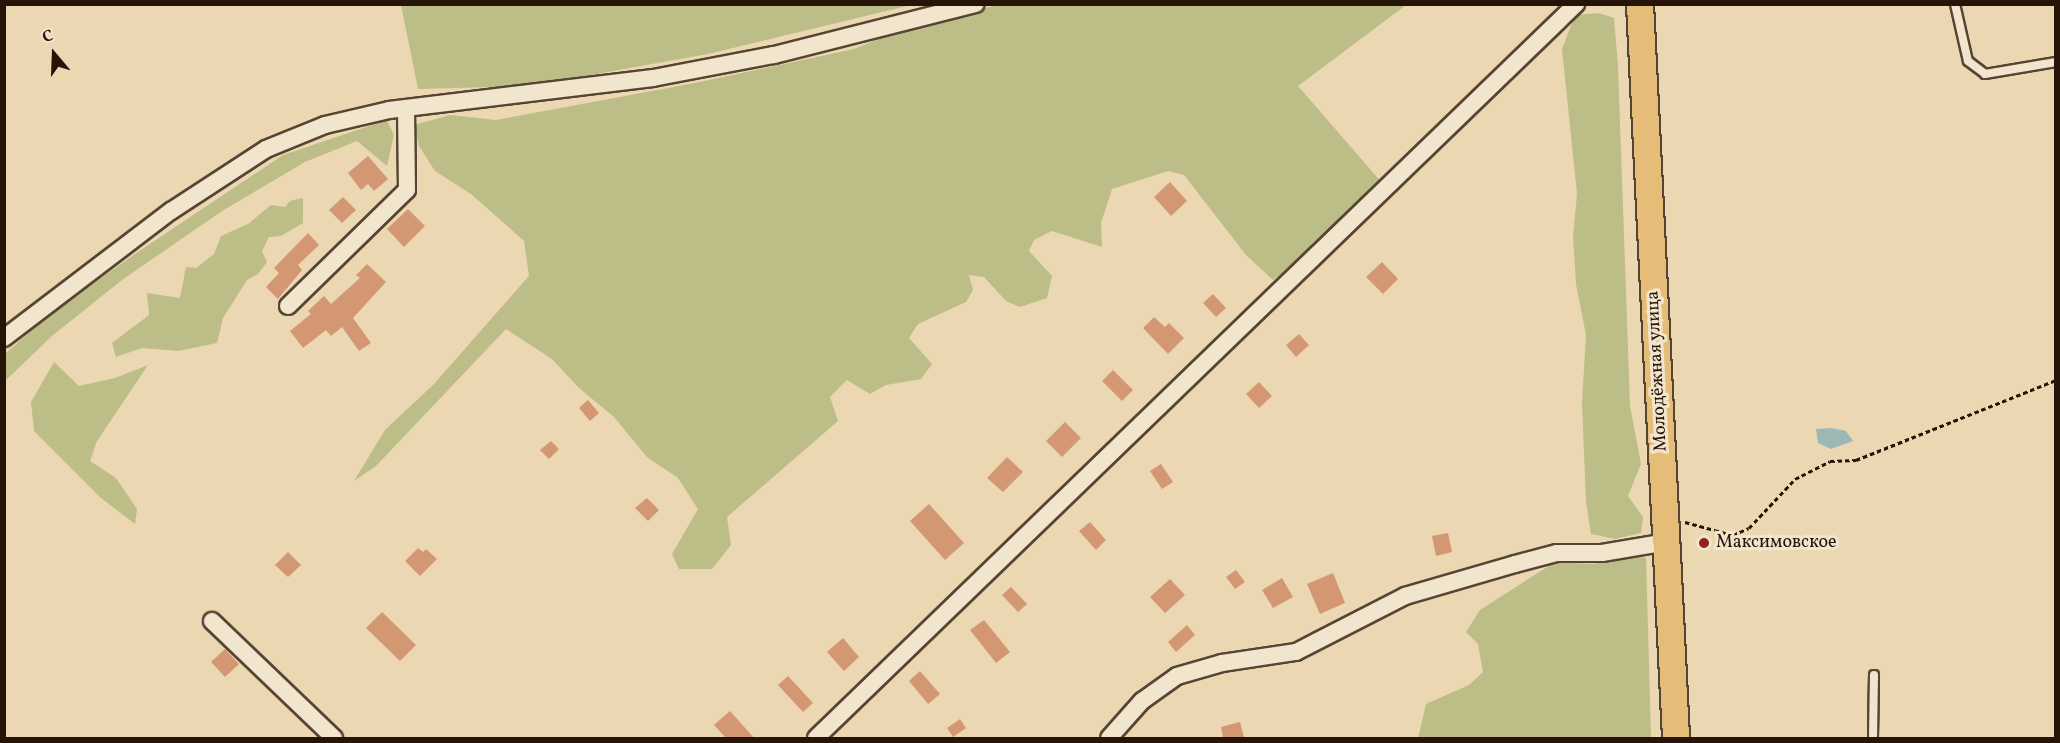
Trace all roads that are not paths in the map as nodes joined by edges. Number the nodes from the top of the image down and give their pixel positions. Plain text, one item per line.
1 (976, 4) edge
2 (1576, 4) edge
3 (1640, 4) edge
4 (1955, 4) edge
5 (2055, 62) edge
6 (406, 108) junction
7 (288, 306) dead end
8 (4, 338) edge
9 (1667, 542) junction
10 (212, 621) dead end
11 (1874, 675) dead end
12 (334, 738) edge
13 (816, 738) edge
14 (1109, 738) edge
15 (1676, 738) edge
16 (1873, 738) edge

1 - 6 street
2 - 13 street
3 - 9 main road, Молодёжная улица
4 - 5 lane
6 - 7 street
6 - 8 street
9 - 14 street
9 - 15 main road, Молодёжная улица
10 - 12 street
11 - 16 lane

